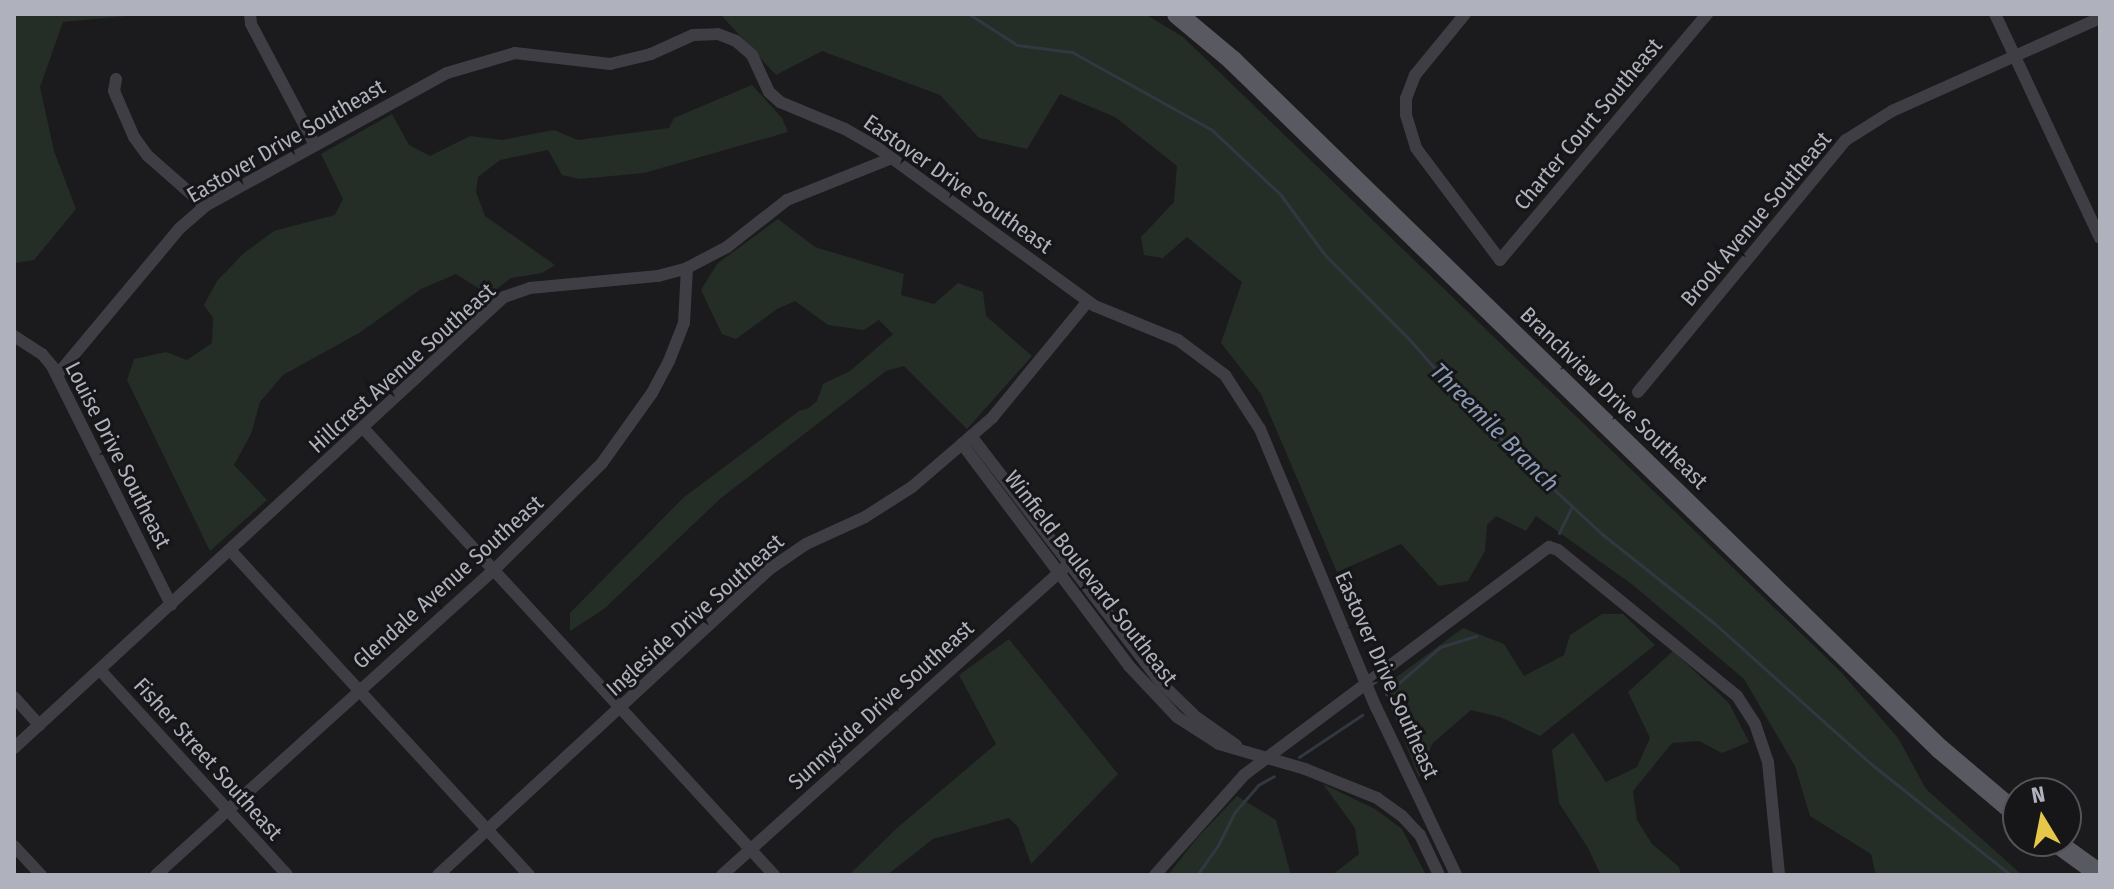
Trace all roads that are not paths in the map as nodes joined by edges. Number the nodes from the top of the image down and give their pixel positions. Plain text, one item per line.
1 (250, 14) edge
2 (1177, 14) edge
3 (1465, 14) edge
4 (1707, 14) edge
5 (1995, 14) edge
6 (2100, 18) edge
7 (2014, 55) junction
8 (116, 79) dead end
9 (315, 145) junction
10 (892, 158) junction
11 (205, 206) junction
12 (2100, 238) edge
13 (687, 268) junction
14 (1088, 301) junction
15 (14, 336) edge
16 (57, 375) junction
17 (1638, 392) dead end
18 (364, 429) junction
19 (967, 440) junction
20 (231, 551) junction
21 (1063, 568) junction
22 (494, 570) junction
23 (171, 605) junction
24 (100, 670) junction
25 (1366, 684) junction
26 (360, 689) junction
27 (14, 697) edge
28 (620, 709) junction
29 (39, 725) junction
30 (14, 748) edge
31 (1267, 756) junction
32 (2002, 801) edge
33 (227, 809) junction
34 (488, 830) junction
35 (14, 846) edge
36 (750, 850) junction
37 (2076, 857) edge
38 (2100, 874) edge
39 (41, 875) edge
40 (156, 875) edge
41 (287, 875) edge
42 (438, 875) edge
43 (529, 875) edge
44 (722, 875) edge
45 (774, 875) edge
46 (1155, 875) edge
47 (1439, 875) edge
48 (1456, 875) edge
49 (1779, 875) edge

1 - 9 street
2 - 32 main road, Branchview Drive Southeast
3 - 4 street, Charter Court Southeast
5 - 7 street
6 - 7 street, Brook Avenue Southeast
7 - 12 street
7 - 17 street, Brook Avenue Southeast
8 - 11 street
9 - 10 street, Eastover Drive Southeast
9 - 11 street, Eastover Drive Southeast
10 - 13 street, Hillcrest Avenue Southeast
10 - 14 street, Eastover Drive Southeast
11 - 16 street, Eastover Drive Southeast
13 - 18 street, Hillcrest Avenue Southeast
13 - 22 street, Glendale Avenue Southeast
14 - 19 street, Ingleside Drive Southeast
14 - 25 street, Eastover Drive Southeast
15 - 16 street, Louise Drive Southeast
16 - 23 street, Louise Drive Southeast
18 - 20 street, Hillcrest Avenue Southeast
18 - 22 street
19 - 21 street, Winfield Boulevard Southeast
19 - 28 street, Ingleside Drive Southeast
20 - 23 street, Hillcrest Avenue Southeast
20 - 26 street
21 - 31 street, Winfield Boulevard Southeast
21 - 36 street, Sunnyside Drive Southeast
22 - 26 street, Glendale Avenue Southeast
22 - 28 street
23 - 24 street, Hillcrest Avenue Southeast
24 - 29 street, Hillcrest Avenue Southeast
24 - 33 street, Fisher Street Southeast
25 - 31 street
25 - 48 street, Eastover Drive Southeast
25 - 49 street
26 - 33 street, Glendale Avenue Southeast
26 - 34 street
27 - 29 street
28 - 34 street, Ingleside Drive Southeast
28 - 36 street
29 - 30 street, Hillcrest Avenue Southeast
31 - 46 street
31 - 47 street, Winfield Boulevard Southeast
33 - 40 street, Glendale Avenue Southeast
33 - 41 street, Fisher Street Southeast
34 - 42 street, Ingleside Drive Southeast
34 - 43 street
35 - 39 street
36 - 44 street, Sunnyside Drive Southeast
36 - 45 street
37 - 38 main road

